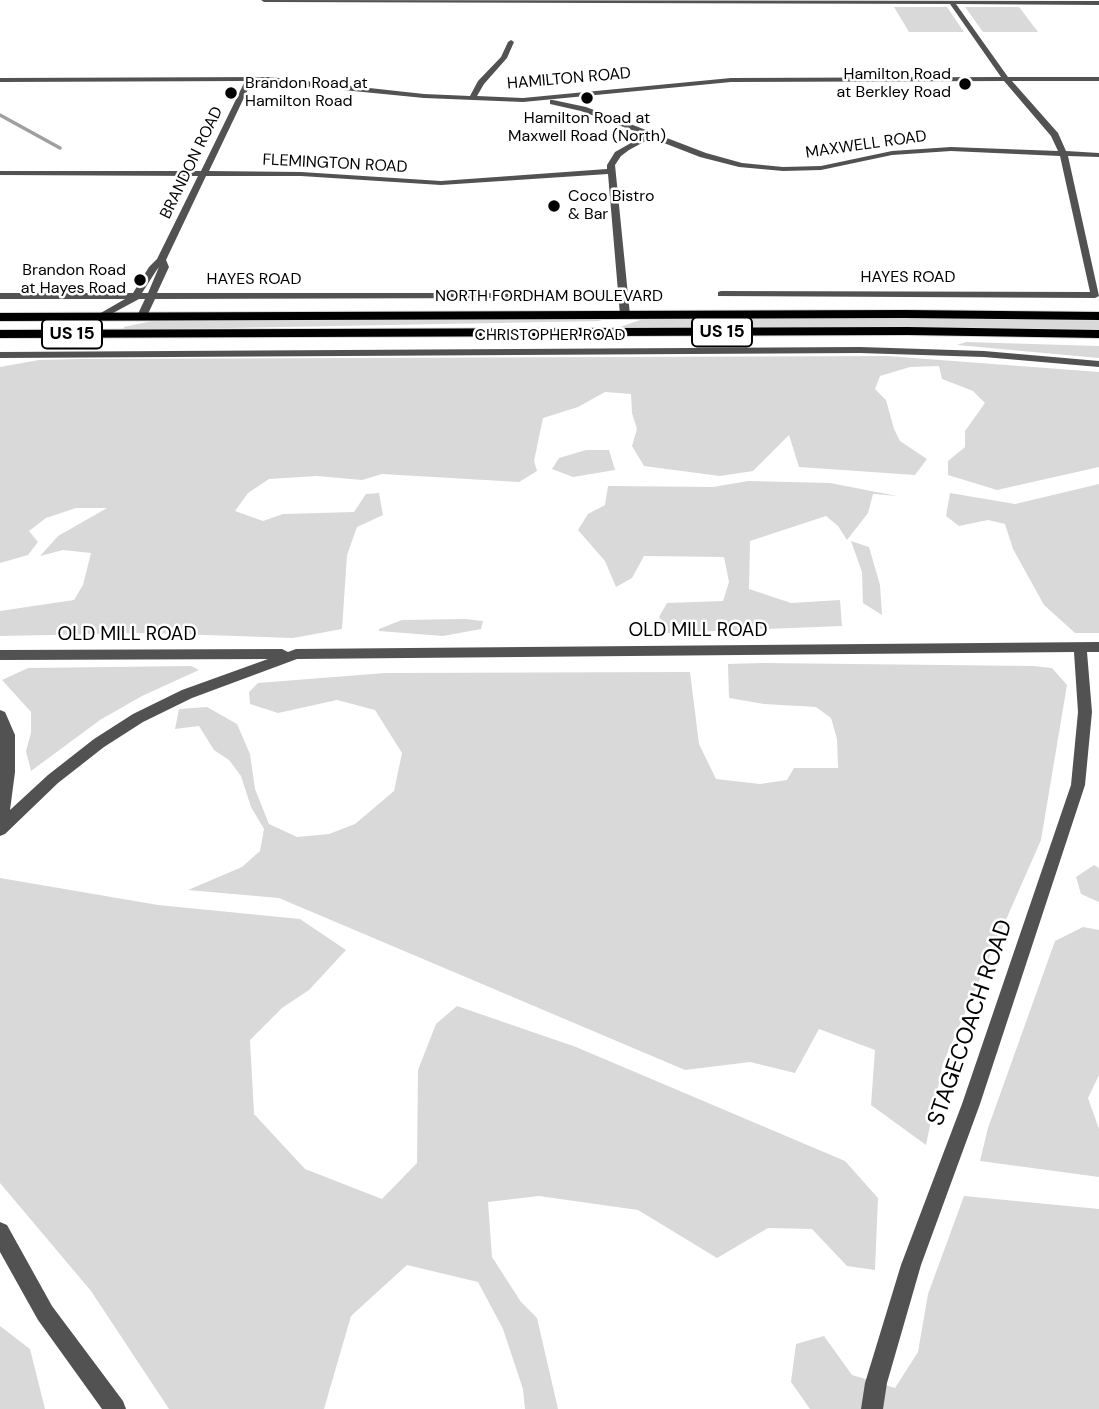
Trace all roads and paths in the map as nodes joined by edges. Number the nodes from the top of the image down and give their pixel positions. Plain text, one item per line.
1 (264, 0) edge
2 (514, 1) edge
3 (951, 2) edge
4 (1099, 3) edge
5 (511, 42) dead end
6 (250, 79) junction
7 (1006, 79) junction
8 (1099, 79) edge
9 (0, 80) edge
10 (615, 89) junction
11 (472, 98) junction
12 (523, 100) junction
13 (603, 108) junction
14 (651, 135) junction
15 (1064, 155) junction
16 (1099, 155) edge
17 (611, 171) junction
18 (0, 173) edge
19 (205, 174) junction
20 (161, 260) junction
21 (721, 294) dead end
22 (509, 295) dead end
23 (0, 296) edge
24 (151, 296) junction
25 (135, 297) junction
26 (625, 315) junction
27 (102, 316) junction
28 (142, 316) junction
29 (1099, 316) edge
30 (0, 317) edge
31 (459, 332) junction
32 (0, 333) edge
33 (136, 334) junction
34 (1099, 334) edge
35 (127, 353) junction
36 (0, 355) edge
37 (1099, 364) edge
38 (1099, 647) edge
39 (1080, 648) junction
40 (296, 654) junction
41 (0, 655) edge
42 (0, 716) edge
43 (0, 828) edge
44 (0, 1232) edge
45 (115, 1409) edge
46 (872, 1409) edge

1 - 2 street
2 - 3 street
3 - 4 street
3 - 7 street
5 - 11 street
6 - 9 street, HAMILTON ROAD
6 - 11 street, HAMILTON ROAD
6 - 19 street, BRANDON ROAD
7 - 8 street, HAMILTON ROAD
7 - 10 street, HAMILTON ROAD
7 - 15 street
10 - 12 street, HAMILTON ROAD
10 - 13 street
11 - 12 street, HAMILTON ROAD
12 - 13 street, MAXWELL ROAD
13 - 14 street, MAXWELL ROAD
14 - 15 street, MAXWELL ROAD
14 - 17 street
15 - 16 street, MAXWELL ROAD
15 - 21 street, HAYES ROAD
17 - 19 street, FLEMINGTON ROAD
17 - 26 street
18 - 19 street, FLEMINGTON ROAD
19 - 20 street, BRANDON ROAD
20 - 24 street, BRANDON ROAD
20 - 25 street, BRANDON ROAD
22 - 24 street, HAYES ROAD
23 - 25 street, HAYES ROAD
24 - 25 street, HAYES ROAD
24 - 28 street, BRANDON ROAD
25 - 27 street, BRANDON ROAD
26 - 28 highway, NORTH FORDHAM BOULEVARD / US 15
26 - 29 highway, NORTH FORDHAM BOULEVARD / US 15
26 - 31 highway
27 - 28 highway, NORTH FORDHAM BOULEVARD / US 15
27 - 30 highway, NORTH FORDHAM BOULEVARD / US 15
28 - 32 highway
31 - 33 highway, NORTH FORDHAM BOULEVARD / US 15
31 - 34 highway, NORTH FORDHAM BOULEVARD / US 15
32 - 33 highway, NORTH FORDHAM BOULEVARD / US 15
33 - 35 street
35 - 36 street, CHRISTOPHER ROAD
35 - 37 street, CHRISTOPHER ROAD
38 - 39 street, OLD MILL ROAD
39 - 40 street, OLD MILL ROAD
39 - 46 street, STAGECOACH ROAD
40 - 41 street, OLD MILL ROAD
40 - 43 street, OLD MILL ROAD
42 - 43 street
44 - 45 street

